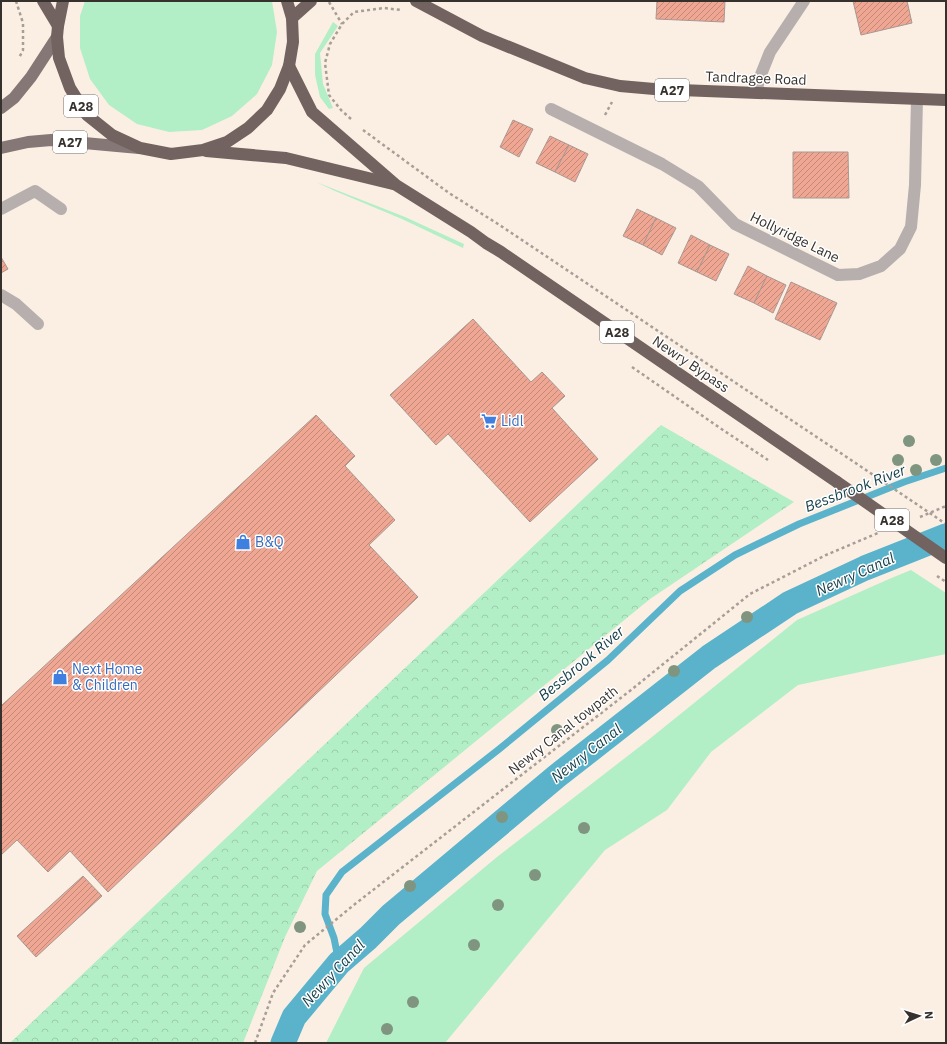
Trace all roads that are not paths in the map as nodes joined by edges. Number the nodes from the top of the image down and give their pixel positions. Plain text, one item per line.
1 (43, 1) edge
2 (63, 1) edge
3 (287, 1) edge
4 (311, 1) edge
5 (416, 1) edge
6 (804, 1) edge
7 (292, 18) junction
8 (58, 32) junction
9 (289, 66) junction
10 (756, 92) junction
11 (917, 99) junction
12 (946, 100) edge
13 (1, 108) edge
14 (551, 109) dead end
15 (1, 148) edge
16 (140, 148) junction
17 (203, 150) junction
18 (396, 185) junction
19 (1, 209) edge
20 (61, 209) dead end
21 (1, 295) edge
22 (38, 324) dead end
23 (946, 558) edge

1 - 8 highway
2 - 8 highway, A28
3 - 7 highway, A28
4 - 7 highway
5 - 10 highway, Tandragee Road / A27
6 - 10 street
7 - 9 highway, A28
8 - 13 main road
8 - 16 highway, A28
9 - 17 highway, A28
9 - 18 highway
10 - 11 highway, Tandragee Road / A27
11 - 12 highway, Tandragee Road / A27
11 - 14 street, Hollyridge Lane
15 - 16 main road, A27
16 - 17 highway, A28
17 - 18 highway
18 - 23 highway, Newry Bypass / A28, bridge
19 - 20 street
21 - 22 street

